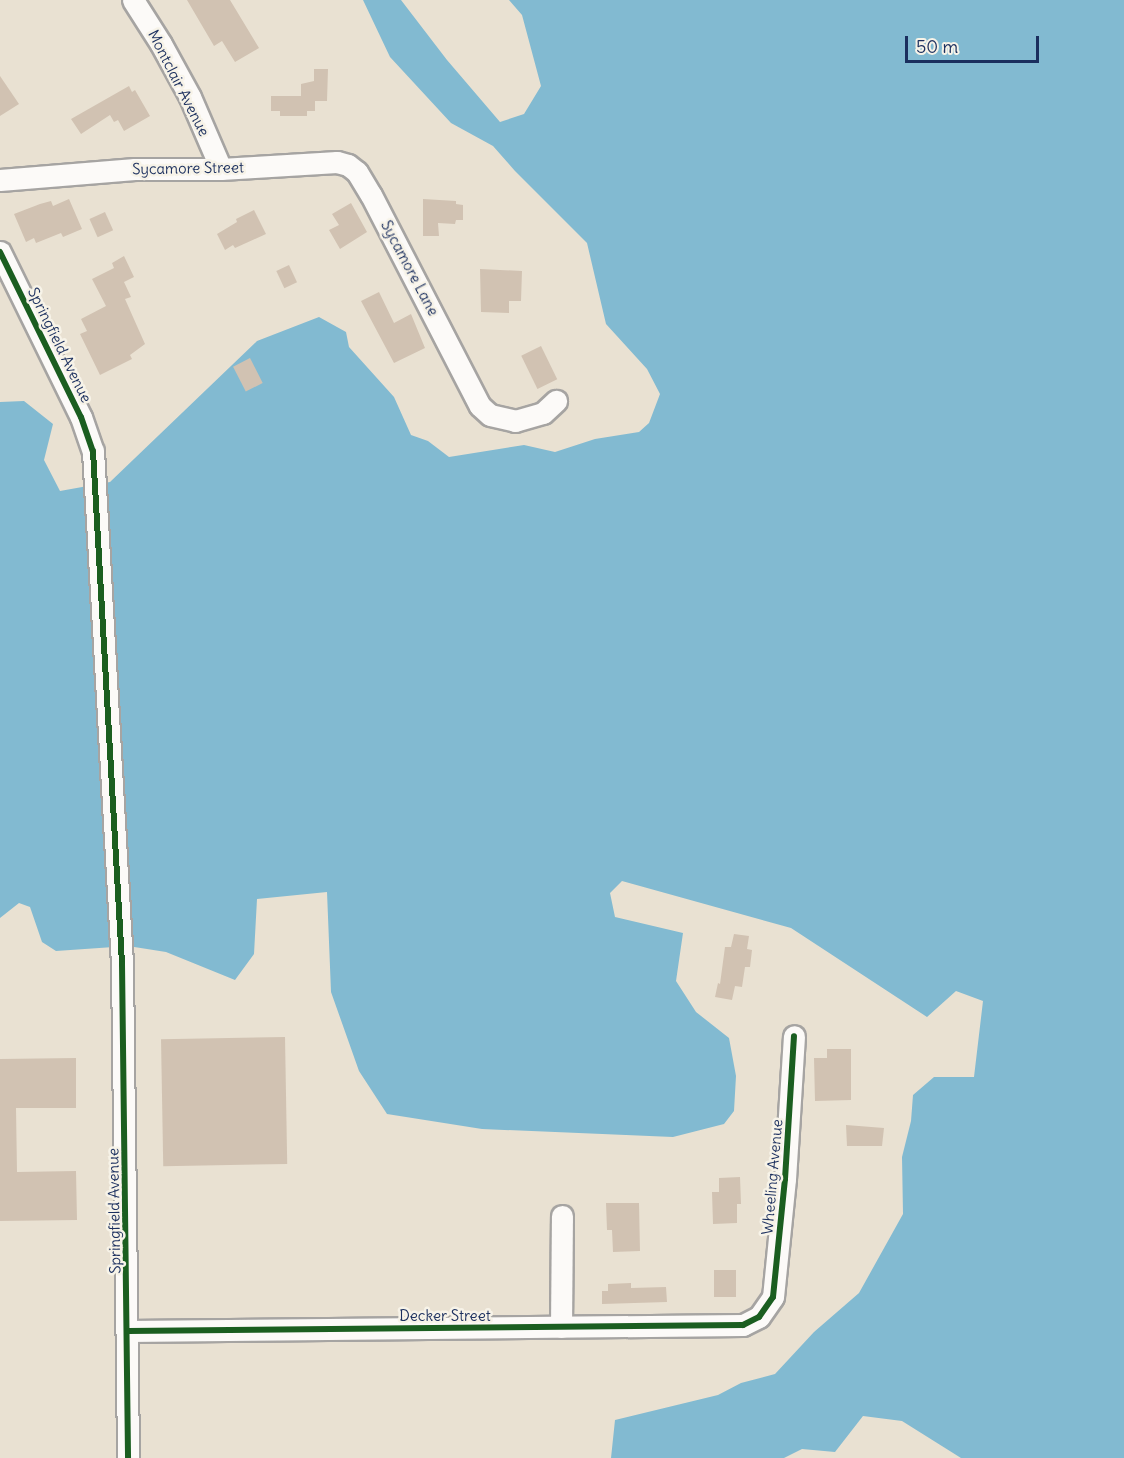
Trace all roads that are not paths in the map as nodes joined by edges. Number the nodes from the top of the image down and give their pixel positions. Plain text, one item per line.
1 (133, 0) edge
2 (221, 169) junction
3 (0, 180) edge
4 (366, 186) joint
5 (0, 252) edge
6 (556, 401) dead end
7 (794, 1036) dead end
8 (562, 1216) dead end
9 (759, 1317) joint
10 (561, 1327) junction
11 (128, 1331) junction
12 (128, 1458) edge

1 - 2 street, Montclair Avenue
2 - 3 street, Sycamore Street
2 - 4 street, Sycamore Street
4 - 6 street, Sycamore Lane
5 - 11 street, Springfield Avenue
7 - 9 street, Wheeling Avenue
8 - 10 street
9 - 10 street, Decker Street
10 - 11 street, Decker Street
11 - 12 street, Springfield Avenue

